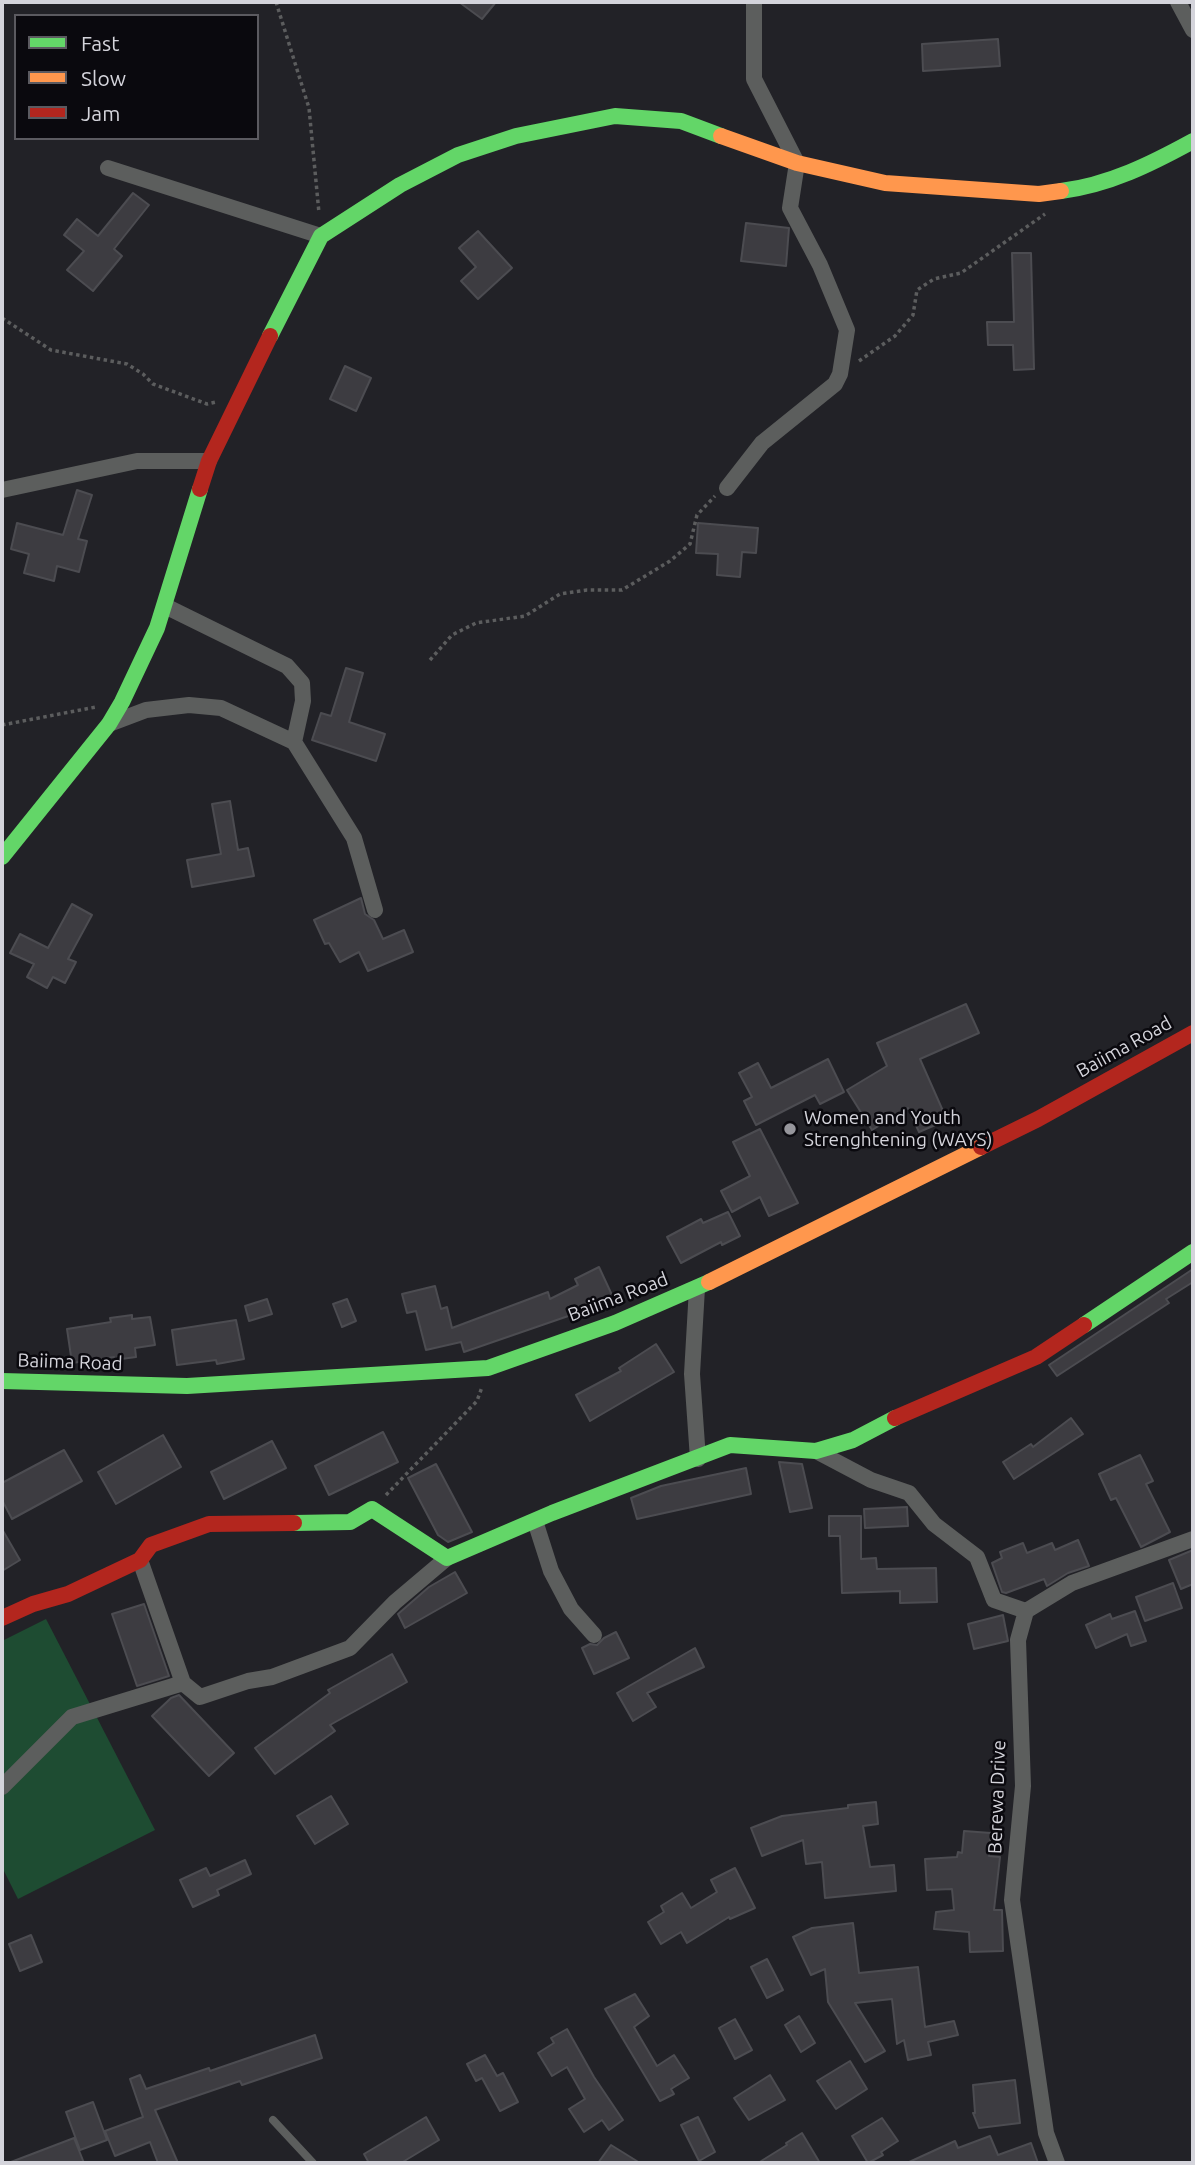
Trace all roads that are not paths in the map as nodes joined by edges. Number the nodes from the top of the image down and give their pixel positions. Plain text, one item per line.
1 (754, 2) edge
2 (1178, 2) edge
3 (1193, 30) edge
4 (1193, 141) edge
5 (797, 163) junction
6 (108, 168) dead end
7 (321, 236) junction
8 (209, 461) junction
9 (727, 488) road end
10 (2, 489) edge
11 (165, 606) junction
12 (109, 724) junction
13 (294, 743) junction
14 (2, 857) edge
15 (375, 911) dead end
16 (1193, 1033) edge
17 (1193, 1252) edge
18 (697, 1288) junction
19 (2, 1381) edge
20 (816, 1451) junction
21 (698, 1460) junction
22 (535, 1521) junction
23 (1193, 1539) edge
24 (447, 1558) junction
25 (140, 1560) junction
26 (1026, 1611) junction
27 (2, 1618) edge
28 (594, 1634) dead end
29 (183, 1683) junction
30 (2, 1787) edge
31 (273, 2120) dead end
32 (313, 2163) edge
33 (1056, 2163) edge

1 - 5 street
2 - 3 street
4 - 5 street
5 - 7 street
5 - 9 street
6 - 7 street
7 - 8 street
8 - 10 street
8 - 11 street
11 - 12 street
11 - 13 street
12 - 13 street
12 - 14 street
13 - 15 street
16 - 18 street, Baiima Road
17 - 20 street
18 - 19 street, Baiima Road
18 - 21 street
20 - 21 street
20 - 26 street
21 - 22 street
22 - 24 street
22 - 28 street
23 - 26 street
24 - 25 street
24 - 29 street
25 - 27 street
25 - 29 street
26 - 33 street, Berewa Drive
29 - 30 street
31 - 32 lane

